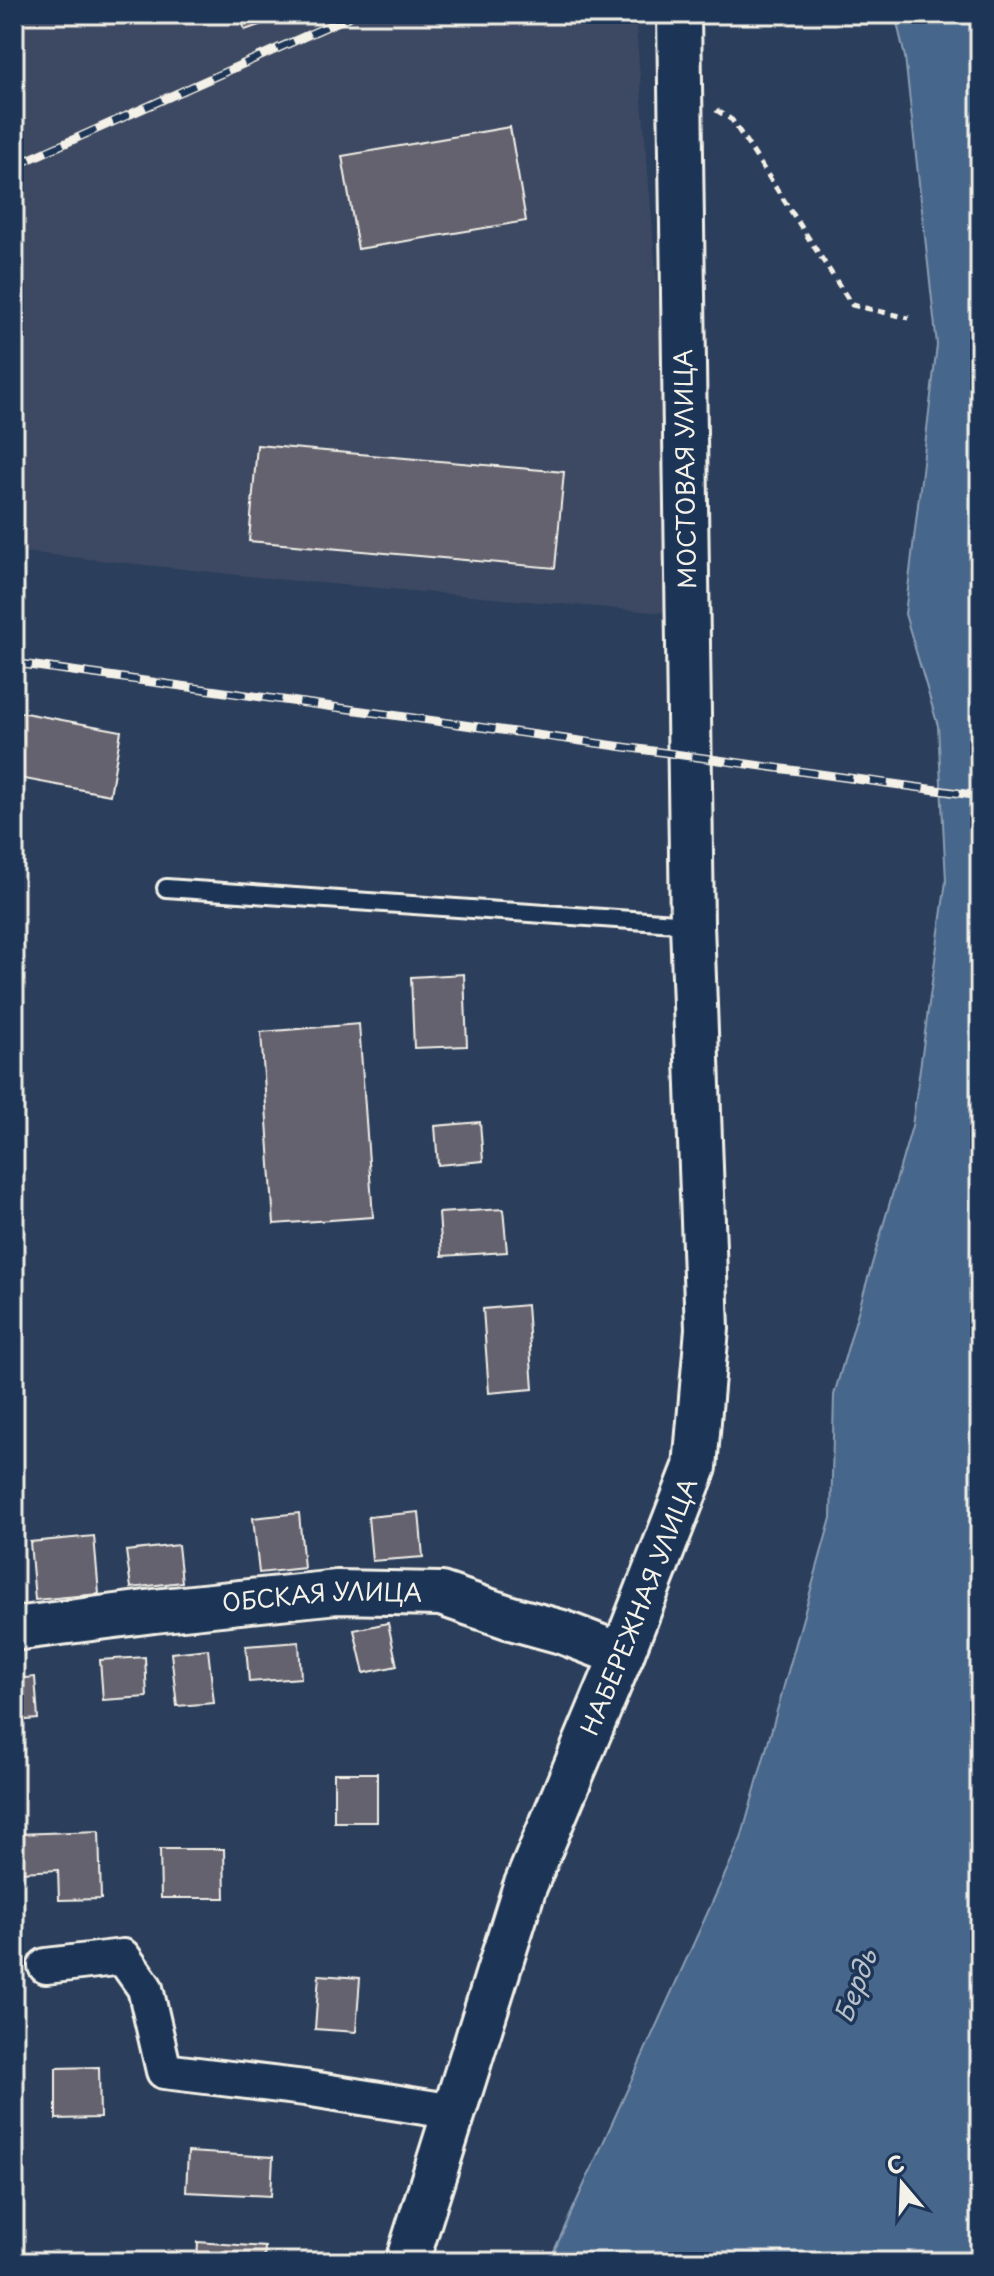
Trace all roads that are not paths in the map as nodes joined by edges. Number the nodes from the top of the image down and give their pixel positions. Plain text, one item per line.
1 (679, 14) edge
2 (166, 888) dead end
3 (692, 924) junction
4 (14, 1629) edge
5 (622, 1655) junction
6 (46, 1966) dead end
7 (455, 2112) junction
8 (407, 2262) edge

1 - 3 street, МОСТОВАЯ УЛИЦА
2 - 3 lane
3 - 5 street, НАБЕРЕЖНАЯ УЛИЦА
4 - 5 street, ОБСКАЯ УЛИЦА
5 - 7 street, НАБЕРЕЖНАЯ УЛИЦА
6 - 7 street
7 - 8 street, НАБЕРЕЖНАЯ УЛИЦА

